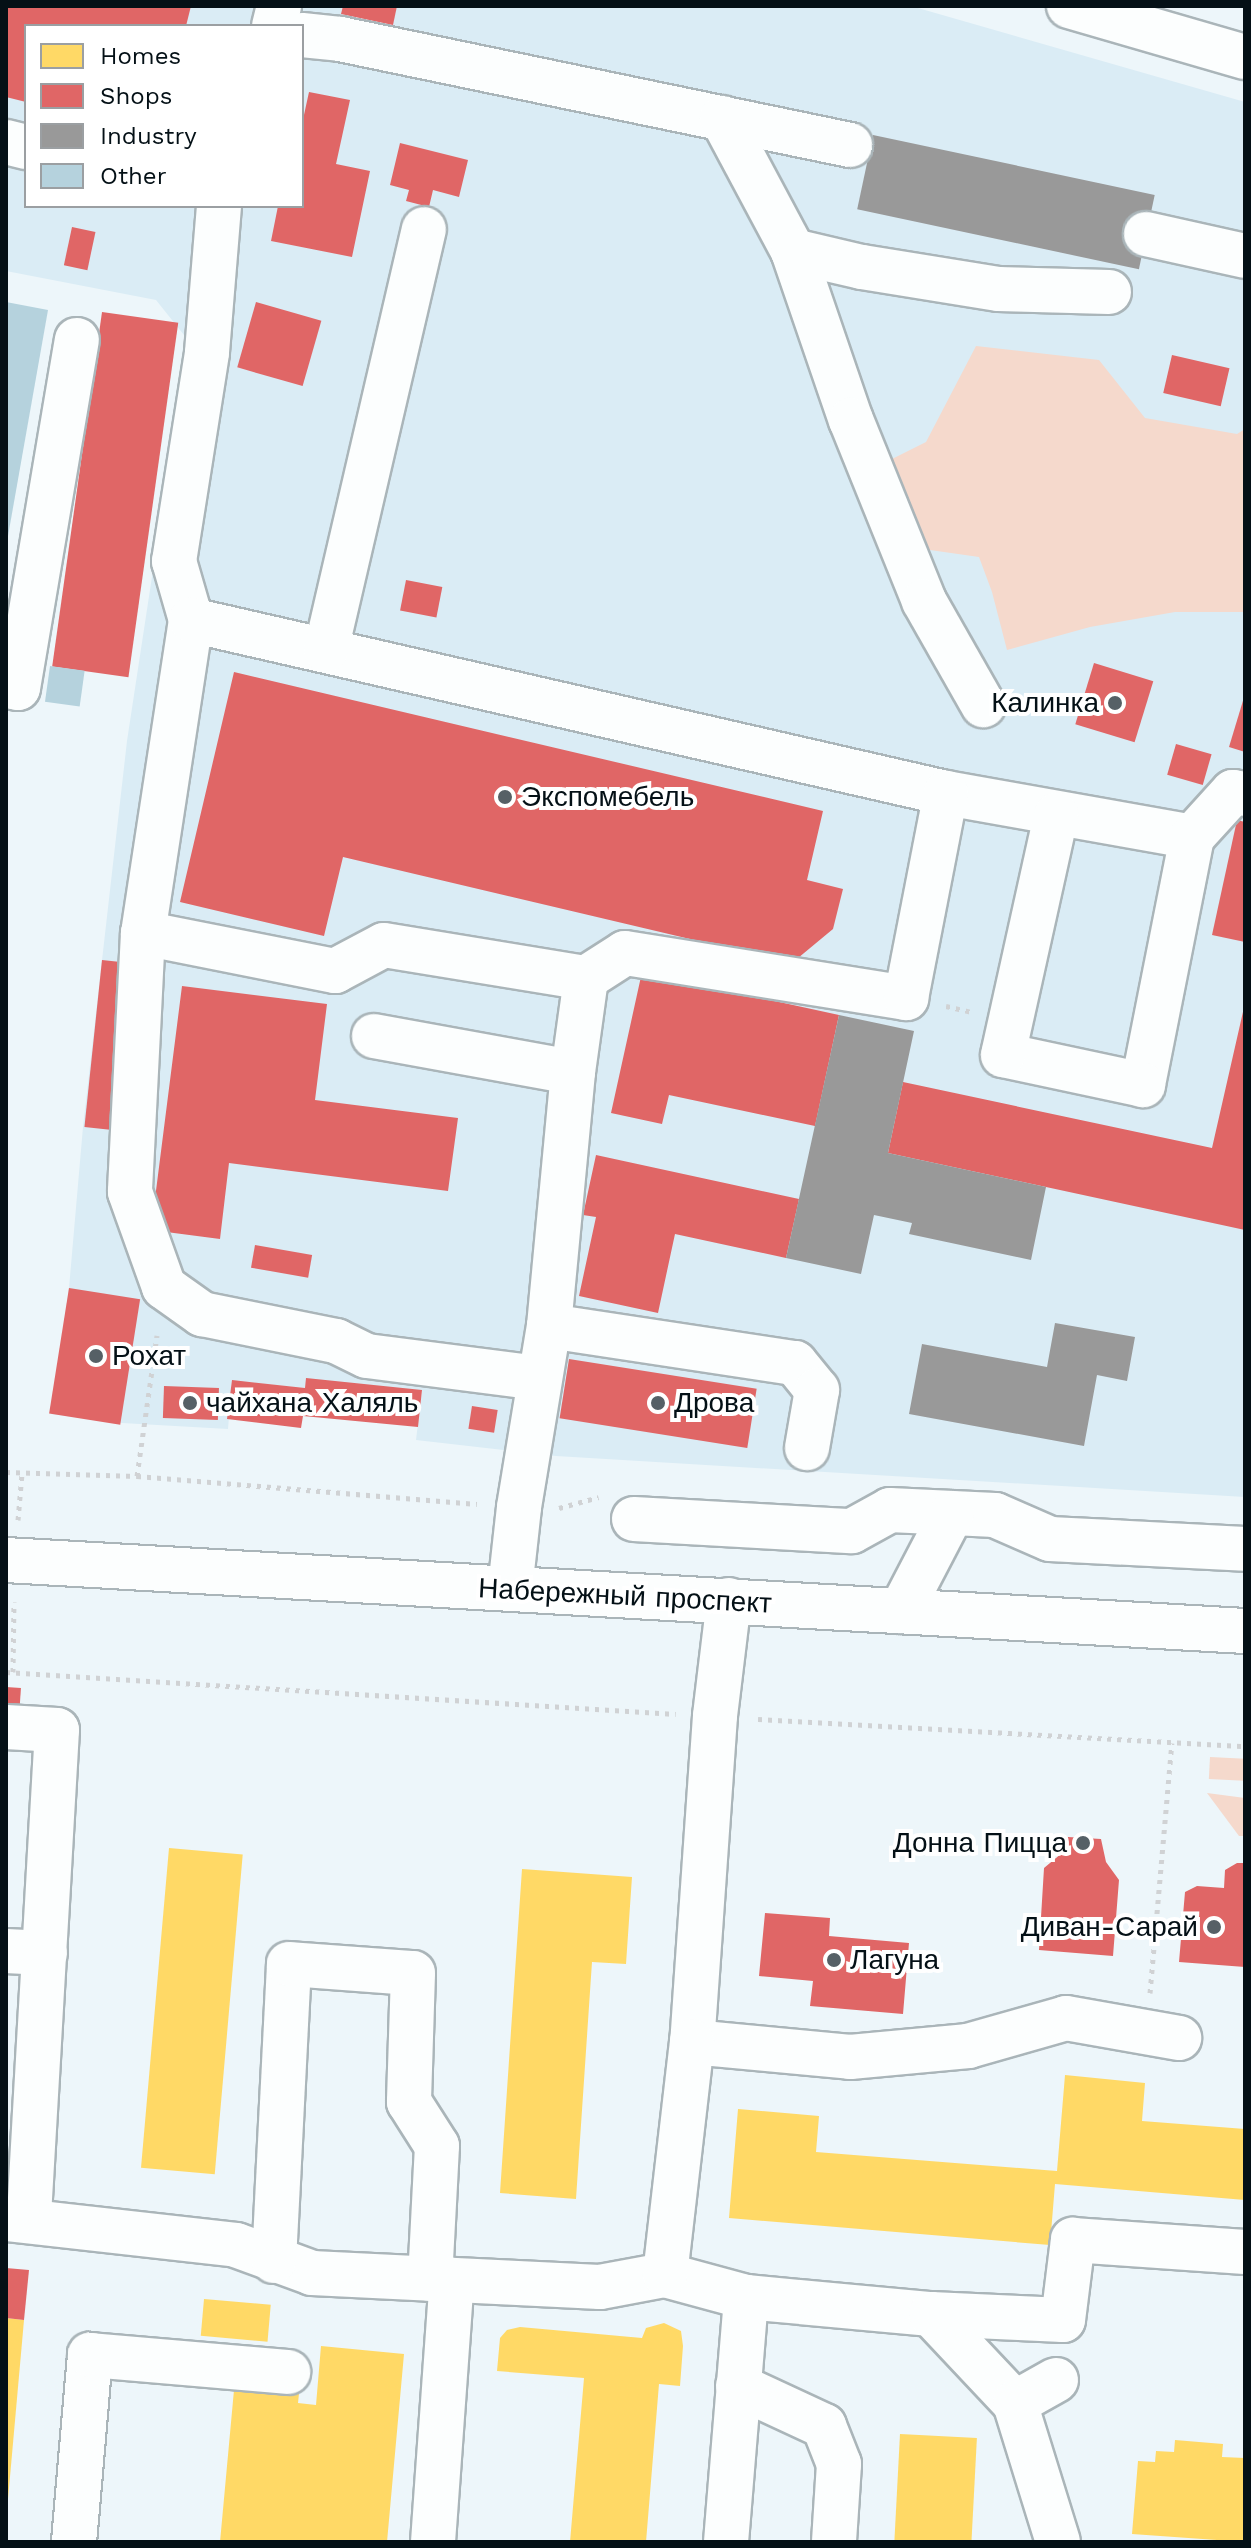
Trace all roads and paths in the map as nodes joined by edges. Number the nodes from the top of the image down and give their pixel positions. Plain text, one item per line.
1 (1069, 6) edge
2 (304, 35) edge
3 (1245, 57) edge
4 (722, 118) junction
5 (850, 145) dead end
6 (219, 208) edge
7 (424, 229) dead end
8 (1146, 234) dead end
9 (793, 251) junction
10 (1245, 256) edge
11 (1109, 292) dead end
12 (77, 340) dead end
13 (191, 620) junction
14 (326, 650) junction
15 (6, 686) edge
16 (983, 705) dead end
17 (946, 793) junction
18 (1245, 794) edge
19 (1056, 815) junction
20 (1192, 837) junction
21 (143, 933) junction
22 (586, 978) junction
23 (374, 1036) dead end
24 (573, 1072) junction
25 (164, 1287) junction
26 (549, 1326) junction
27 (539, 1378) junction
28 (807, 1448) dead end
29 (137, 1476) dead end
30 (952, 1513) junction
31 (634, 1519) dead end
32 (1245, 1549) edge
33 (6, 1560) edge
34 (510, 1589) junction
35 (729, 1600) junction
36 (901, 1611) junction
37 (1245, 1631) edge
38 (6, 1672) edge
39 (715, 1716) junction
40 (6, 1727) edge
41 (1172, 1743) junction
42 (1245, 1746) edge
43 (25, 1952) edge
44 (1162, 2035) joint
45 (692, 2042) junction
46 (18, 2219) edge
47 (1245, 2252) edge
48 (274, 2261) junction
49 (665, 2275) junction
50 (441, 2280) junction
51 (746, 2297) junction
52 (931, 2314) junction
53 (288, 2372) dead end
54 (1056, 2380) dead end
55 (738, 2386) junction
56 (1015, 2403) junction
57 (74, 2542) edge
58 (433, 2542) edge
59 (726, 2542) edge
60 (834, 2542) edge
61 (1058, 2542) edge

1 - 3 main road
2 - 4 main road
4 - 5 main road
4 - 9 main road
6 - 13 main road
7 - 14 main road
8 - 10 main road
9 - 11 main road
9 - 16 main road
12 - 15 main road
13 - 14 main road
13 - 21 main road
14 - 17 main road
17 - 19 main road
17 - 22 main road
18 - 20 main road
19 - 20 main road
19 - 20 main road
21 - 22 main road
21 - 25 main road
22 - 24 main road
23 - 24 main road
24 - 26 main road
25 - 27 main road
25 - 29 path
26 - 27 main road
26 - 28 main road
27 - 34 main road
30 - 31 main road
30 - 32 main road
30 - 36 main road
33 - 34 main road, Набережный проспект
34 - 35 main road, Набережный проспект
35 - 36 main road, Набережный проспект
35 - 39 main road
36 - 37 main road, Набережный проспект
38 - 39 path
39 - 41 path
39 - 45 main road
40 - 43 main road
41 - 42 path
41 - 44 path
43 - 46 main road
44 - 45 main road
45 - 49 main road
46 - 48 main road
47 - 52 main road
48 - 50 main road
48 - 50 main road
49 - 50 main road
49 - 51 main road
50 - 58 main road
51 - 52 main road
51 - 55 main road
52 - 56 main road
53 - 57 main road
54 - 56 main road
55 - 59 main road
55 - 60 main road
56 - 61 main road

